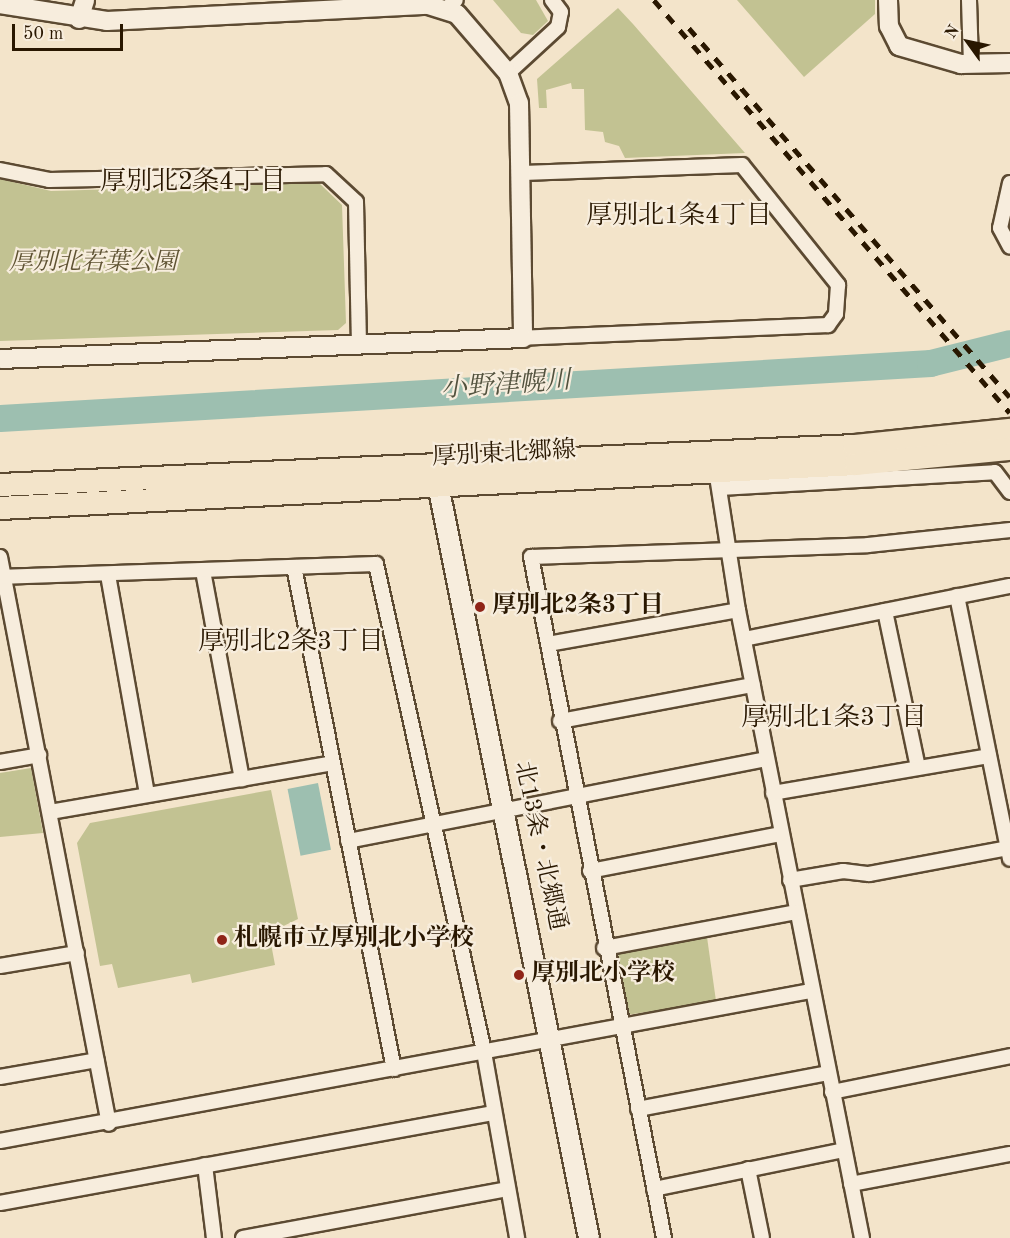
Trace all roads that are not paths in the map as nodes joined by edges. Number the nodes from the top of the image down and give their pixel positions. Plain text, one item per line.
1 (85, 0) edge
2 (552, 0) edge
3 (888, 0) edge
4 (969, 0) edge
5 (0, 4) edge
6 (451, 4) edge
7 (79, 19) junction
8 (1010, 63) edge
9 (971, 64) junction
10 (508, 73) junction
11 (0, 170) edge
12 (523, 173) junction
13 (1010, 183) edge
14 (1010, 247) edge
15 (524, 338) junction
16 (359, 344) junction
17 (0, 358) edge
18 (1010, 430) edge
19 (1010, 449) edge
20 (436, 475) junction
21 (718, 479) junction
22 (0, 485) edge
23 (1010, 492) edge
24 (0, 507) edge
25 (1010, 530) edge
26 (729, 552) junction
27 (0, 557) edge
28 (294, 567) junction
29 (202, 571) junction
30 (108, 575) junction
31 (2, 577) edge
32 (1010, 586) edge
33 (957, 596) junction
34 (738, 610) junction
35 (885, 611) junction
36 (744, 639) junction
37 (548, 644) junction
38 (753, 685) junction
39 (560, 720) junction
40 (39, 755) junction
41 (989, 756) junction
42 (767, 759) junction
43 (0, 762) edge
44 (333, 763) junction
45 (918, 768) junction
46 (242, 779) junction
47 (1003, 788) edge
48 (773, 793) junction
49 (147, 795) junction
50 (577, 795) junction
51 (504, 808) junction
52 (50, 812) junction
53 (435, 823) junction
54 (781, 834) junction
55 (348, 841) junction
56 (1009, 854) edge
57 (590, 872) junction
58 (790, 880) junction
59 (796, 912) junction
60 (604, 948) junction
61 (76, 953) junction
62 (0, 966) edge
63 (811, 991) junction
64 (621, 1025) junction
65 (552, 1038) junction
66 (484, 1052) junction
67 (1010, 1056) edge
68 (97, 1060) junction
69 (394, 1069) junction
70 (828, 1073) junction
71 (0, 1077) edge
72 (832, 1092) junction
73 (638, 1109) junction
74 (494, 1113) junction
75 (109, 1124) junction
76 (0, 1141) edge
77 (844, 1150) junction
78 (1010, 1154) edge
79 (205, 1166) junction
80 (748, 1169) junction
81 (851, 1184) junction
82 (508, 1189) junction
83 (654, 1189) junction
84 (0, 1203) edge
85 (214, 1238) edge
86 (243, 1238) edge
87 (517, 1238) edge
88 (589, 1238) edge
89 (664, 1238) edge
90 (762, 1238) edge
91 (862, 1238) edge

1 - 7 street
2 - 10 street
3 - 9 street
4 - 9 street
5 - 7 street
6 - 7 street
6 - 10 street
8 - 9 street
10 - 12 street
11 - 16 street
12 - 15 street
12 - 15 street
13 - 14 street
15 - 16 street
16 - 17 street
18 - 20 main road, 厚別東北郷線
19 - 21 main road, 厚別東北郷線
20 - 21 main road, 厚別東北郷線
20 - 22 main road, 厚別東北郷線
20 - 24 main road, 厚別東北郷線
20 - 51 main road, 北13条・北郷通
21 - 23 street
21 - 26 street
25 - 26 street
26 - 34 street
26 - 37 street
27 - 31 street
28 - 29 street
28 - 44 street
28 - 53 street
29 - 30 street
29 - 46 street
30 - 31 street
30 - 49 street
31 - 40 street
32 - 33 street
33 - 35 street
33 - 41 street
34 - 36 street
34 - 37 street
35 - 36 street
35 - 45 street
36 - 38 street
37 - 39 street
38 - 39 street
38 - 42 street
39 - 50 street
40 - 43 street
40 - 52 street
41 - 45 street
41 - 47 street
42 - 48 street
42 - 50 street
44 - 46 street
44 - 55 street
45 - 48 street
46 - 49 street
47 - 56 street
48 - 54 street
49 - 52 street
50 - 51 street
50 - 57 street
51 - 53 street
51 - 65 main road, 北13条・北郷通
52 - 61 street
53 - 55 street
53 - 66 street
54 - 57 street
54 - 58 street
55 - 69 street
56 - 58 street
57 - 60 street
58 - 59 street
59 - 60 street
59 - 63 street
60 - 64 street
61 - 62 street
61 - 68 street
63 - 64 street
63 - 70 street
64 - 65 street
64 - 73 street
65 - 66 street
65 - 88 main road, 北13条・北郷通
66 - 69 street
66 - 74 street
67 - 72 street
68 - 71 street
68 - 75 street
69 - 75 street
70 - 72 street
70 - 73 street
72 - 77 street
73 - 83 street
74 - 79 street
74 - 82 street
75 - 76 street
77 - 80 street
77 - 81 street
78 - 81 street
79 - 84 street
79 - 85 street
80 - 83 street
80 - 90 street
81 - 91 street
82 - 86 street
82 - 87 street
83 - 89 street

